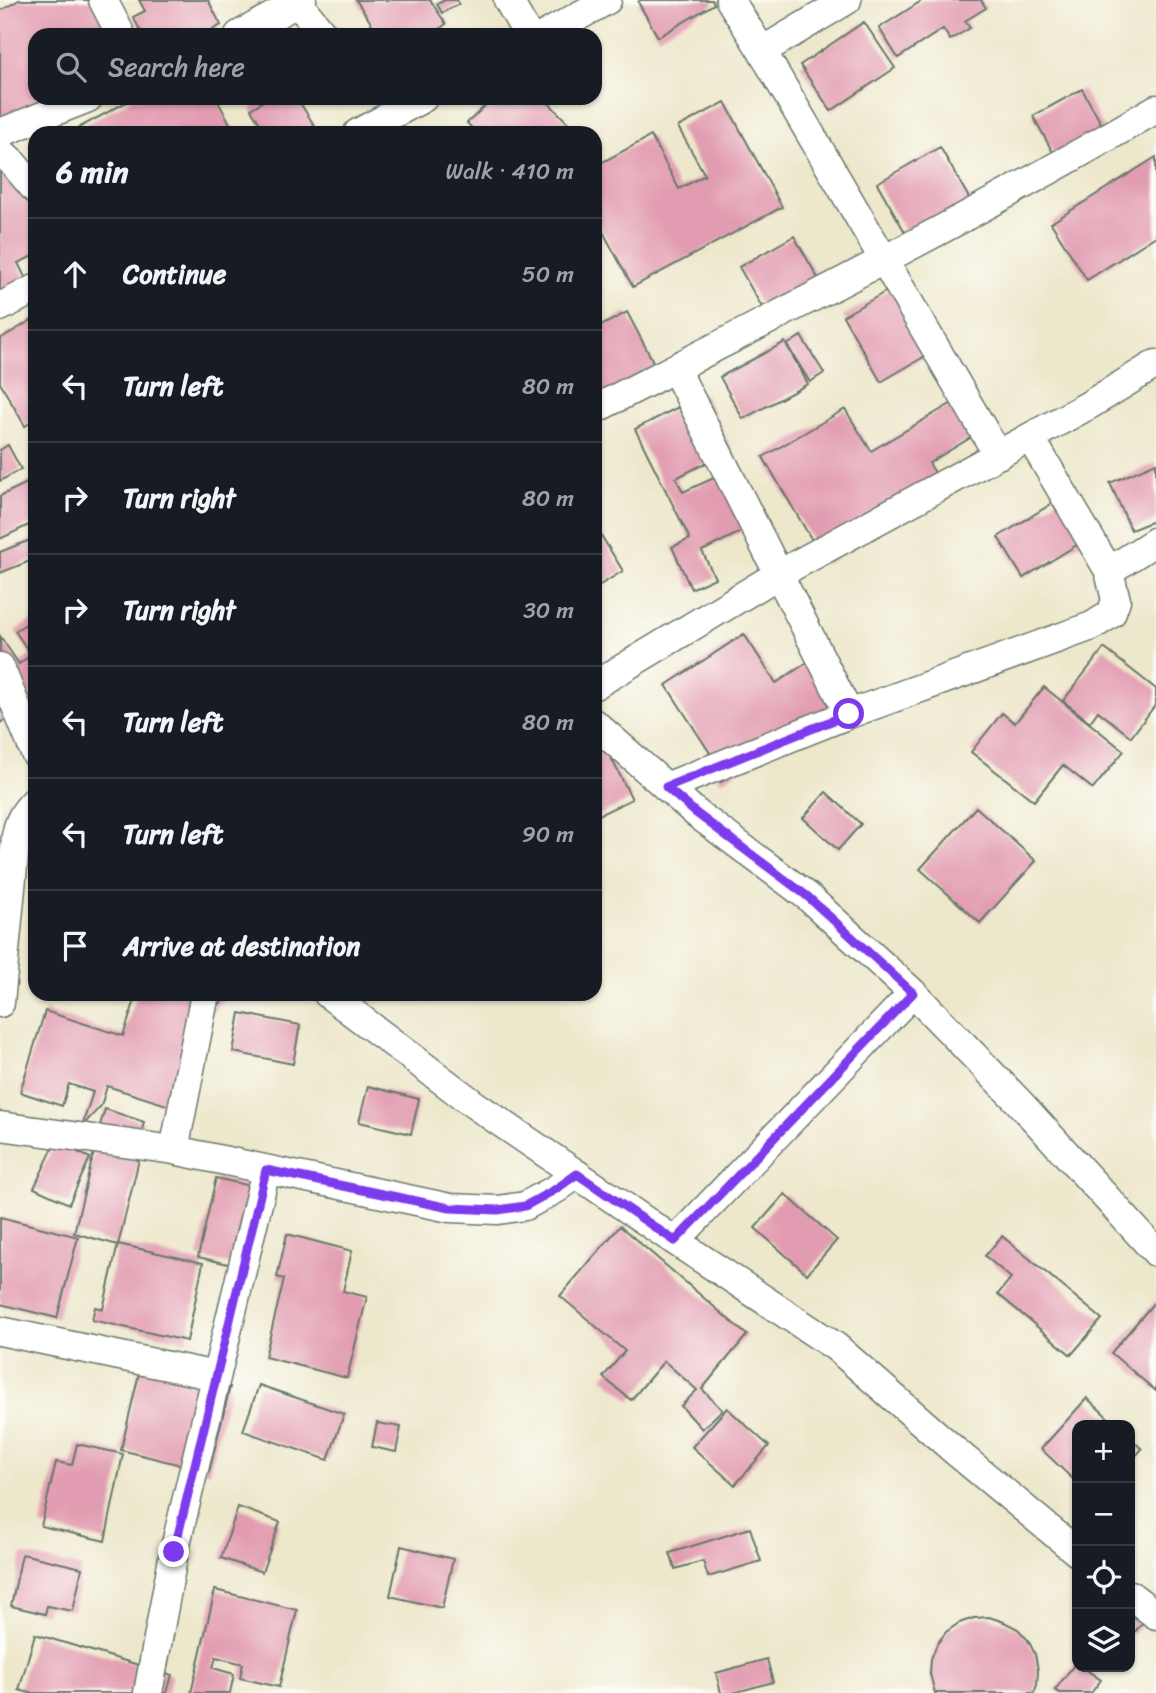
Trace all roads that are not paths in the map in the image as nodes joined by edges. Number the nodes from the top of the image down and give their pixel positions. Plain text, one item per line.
1 (103, 0) edge
2 (508, 0) edge
3 (607, 0) edge
4 (730, 0) edge
5 (847, 0) edge
6 (300, 1) edge
7 (117, 28) edge
8 (252, 28) edge
9 (319, 28) edge
10 (524, 28) edge
11 (557, 28) edge
12 (762, 51) junction
13 (70, 105) edge
14 (409, 105) edge
15 (1156, 109) edge
16 (389, 115) edge
17 (370, 126) edge
18 (0, 133) edge
19 (0, 151) edge
20 (28, 181) edge
21 (884, 260) junction
22 (28, 293) edge
23 (0, 307) edge
24 (1156, 364) edge
25 (674, 368) junction
26 (602, 405) edge
27 (1030, 437) junction
28 (998, 455) junction
29 (1156, 541) edge
30 (1109, 571) junction
31 (779, 575) junction
32 (0, 667) edge
33 (602, 681) edge
34 (849, 714) junction
35 (19, 717) edge
36 (602, 730) edge
37 (28, 737) edge
38 (666, 787) junction
39 (18, 814) edge
40 (913, 993) junction
41 (204, 1001) edge
42 (337, 1001) edge
43 (0, 1003) edge
44 (0, 1126) edge
45 (174, 1150) junction
46 (266, 1170) junction
47 (577, 1174) junction
48 (675, 1241) junction
49 (1156, 1252) edge
50 (0, 1331) edge
51 (216, 1376) junction
52 (1072, 1548) edge
53 (1135, 1599) edge
54 (1156, 1615) edge
55 (148, 1693) edge

1 - 7 street
2 - 10 street
3 - 11 street
4 - 12 street
5 - 12 street
6 - 8 street
6 - 9 street
12 - 21 street
13 - 18 street
14 - 16 street
15 - 21 street
16 - 17 street
19 - 20 street
21 - 25 street
21 - 28 street
22 - 23 street
24 - 27 street
25 - 26 street
25 - 31 street
27 - 28 street
27 - 30 street
28 - 31 street
29 - 30 street
30 - 34 street
31 - 33 street
31 - 34 street
32 - 35 street
34 - 38 street
35 - 37 street
36 - 38 street
38 - 40 street
39 - 43 street
40 - 48 street
40 - 49 street
41 - 45 street
42 - 47 street
44 - 45 street
45 - 46 street
46 - 47 street
46 - 51 street
47 - 48 street
48 - 52 street
50 - 51 street
51 - 55 street
53 - 54 street

